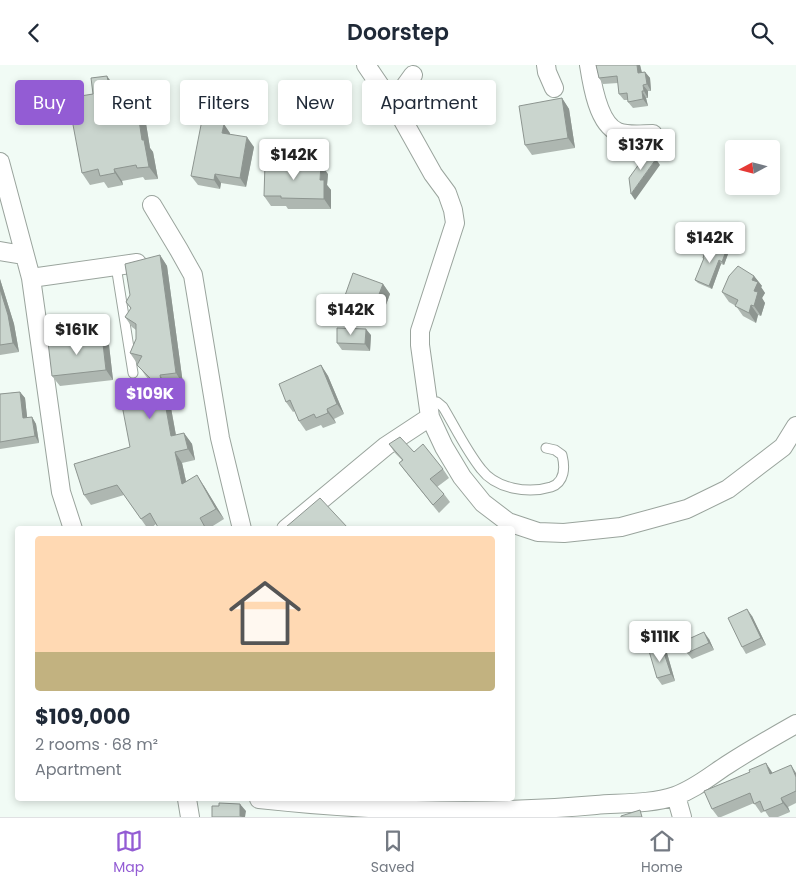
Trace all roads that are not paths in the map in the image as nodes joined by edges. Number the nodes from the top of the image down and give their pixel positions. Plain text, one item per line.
1 (366, 65) edge
2 (546, 65) edge
3 (589, 65) edge
4 (413, 75) dead end
5 (376, 80) edge
6 (409, 80) edge
7 (554, 88) dead end
8 (404, 125) edge
9 (653, 134) dead end
10 (0, 162) edge
11 (152, 205) dead end
12 (0, 251) edge
13 (23, 255) junction
14 (136, 263) edge
15 (116, 266) junction
16 (31, 278) junction
17 (133, 373) dead end
18 (429, 410) junction
19 (796, 427) edge
20 (546, 448) dead end
21 (71, 526) edge
22 (241, 526) edge
23 (290, 526) edge
24 (796, 724) edge
25 (676, 795) junction
26 (187, 801) edge
27 (312, 801) edge
28 (365, 803) edge
29 (397, 813) edge
30 (190, 817) edge
31 (682, 817) edge

1 - 5 street
2 - 7 street
3 - 9 street
4 - 6 street
8 - 18 street
10 - 13 street
11 - 22 street
12 - 13 street
13 - 16 street
14 - 15 street
15 - 16 street
15 - 17 lane
16 - 21 street
18 - 19 street
18 - 20 lane
18 - 23 street
24 - 25 street
25 - 29 street
25 - 31 street
26 - 30 street
27 - 28 street
28 - 29 street

